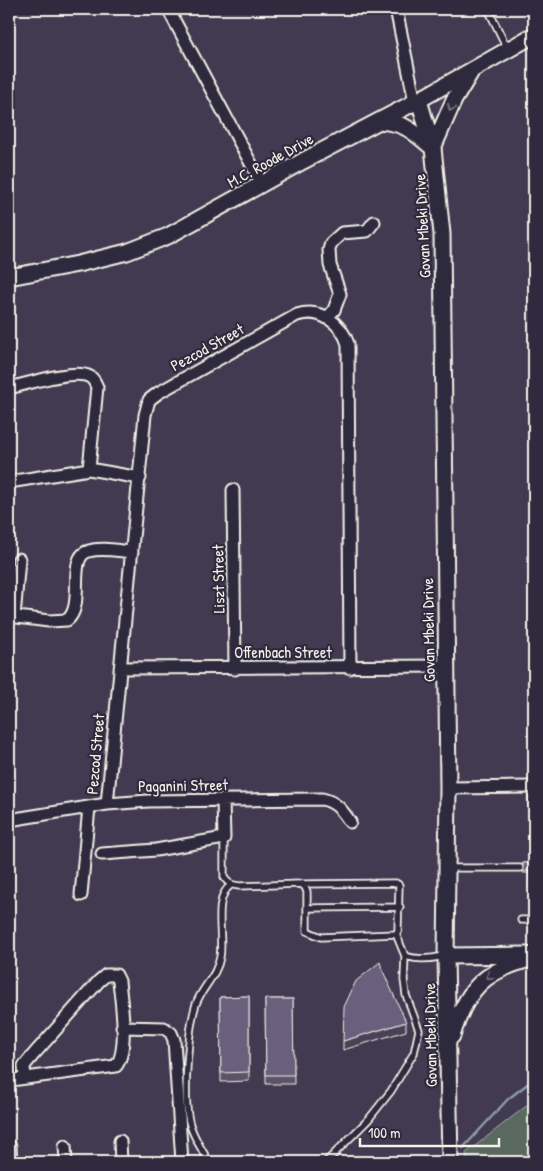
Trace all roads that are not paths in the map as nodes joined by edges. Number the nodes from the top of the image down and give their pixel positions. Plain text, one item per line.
1 (168, 9) edge
2 (396, 9) edge
3 (488, 9) edge
4 (534, 35) edge
5 (508, 50) junction
6 (472, 70) junction
7 (417, 101) junction
8 (379, 121) junction
9 (434, 148) junction
10 (262, 184) junction
11 (374, 222) dead end
12 (9, 277) edge
13 (327, 318) junction
14 (9, 388) edge
15 (89, 469) junction
16 (140, 478) junction
17 (9, 482) edge
18 (233, 490) dead end
19 (132, 552) junction
20 (19, 559) dead end
21 (11, 617) edge
22 (446, 666) junction
23 (120, 668) junction
24 (350, 668) junction
25 (235, 669) junction
26 (534, 787) edge
27 (448, 788) junction
28 (224, 801) junction
29 (107, 804) junction
30 (89, 807) junction
31 (9, 820) edge
32 (350, 822) dead end
33 (224, 838) junction
34 (102, 854) dead end
35 (447, 868) junction
36 (520, 868) dead end
37 (302, 884) junction
38 (231, 885) junction
39 (81, 895) dead end
40 (307, 908) junction
41 (400, 908) junction
42 (521, 920) dead end
43 (534, 920) edge
44 (396, 934) junction
45 (405, 956) junction
46 (446, 956) junction
47 (534, 957) edge
48 (122, 1027) junction
49 (448, 1046) junction
50 (25, 1078) junction
51 (11, 1080) dead end
52 (120, 1140) dead end
53 (10, 1146) edge
54 (65, 1146) dead end
55 (10, 1162) edge
56 (66, 1162) edge
57 (121, 1162) edge
58 (182, 1162) edge
59 (209, 1162) edge
60 (326, 1162) edge
61 (450, 1162) edge

1 - 10 street
2 - 7 street
3 - 5 lane
4 - 5 street, M.C. Roode Drive
5 - 6 street, M.C. Roode Drive
6 - 7 street, M.C. Roode Drive
6 -> 9 street
7 - 8 street, M.C. Roode Drive
7 - 9 street, Govan Mbeki Drive
8 - 9 street
8 - 10 street, M.C. Roode Drive
9 - 22 street, Govan Mbeki Drive
10 - 12 street, M.C. Roode Drive
11 - 13 street
13 - 16 street, Pezcod Street
13 - 24 street
14 - 15 street
15 - 16 street
15 - 17 street
16 - 19 street, Pezcod Street
18 - 25 street, Liszt Street
19 - 21 street
19 - 23 street, Pezcod Street
20 - 21 street
22 - 24 street, Offenbach Street
22 - 27 street, Govan Mbeki Drive
23 - 25 street, Offenbach Street
23 - 29 street, Pezcod Street
24 - 25 street, Offenbach Street
26 - 27 street
27 - 35 street, Govan Mbeki Drive
28 - 29 street, Paganini Street
28 - 32 street, Paganini Street
28 - 33 street
29 - 30 street, Paganini Street
30 - 31 street, Paganini Street
30 - 39 street
33 - 34 street
33 - 38 lane
35 - 36 lane
35 - 46 street, Govan Mbeki Drive
37 - 38 lane
37 - 40 lane
37 - 41 lane
38 - 59 lane
40 - 41 lane
40 - 44 lane
41 - 44 lane
42 - 43 lane
44 - 45 lane
45 - 46 lane
45 - 60 lane
46 - 47 street
46 - 49 street, Govan Mbeki Drive
47 -> 49 street
48 - 50 street
48 - 50 street
48 - 58 street
49 - 61 street, Govan Mbeki Drive
50 - 51 street
52 - 57 street
53 - 55 street
54 - 56 street

